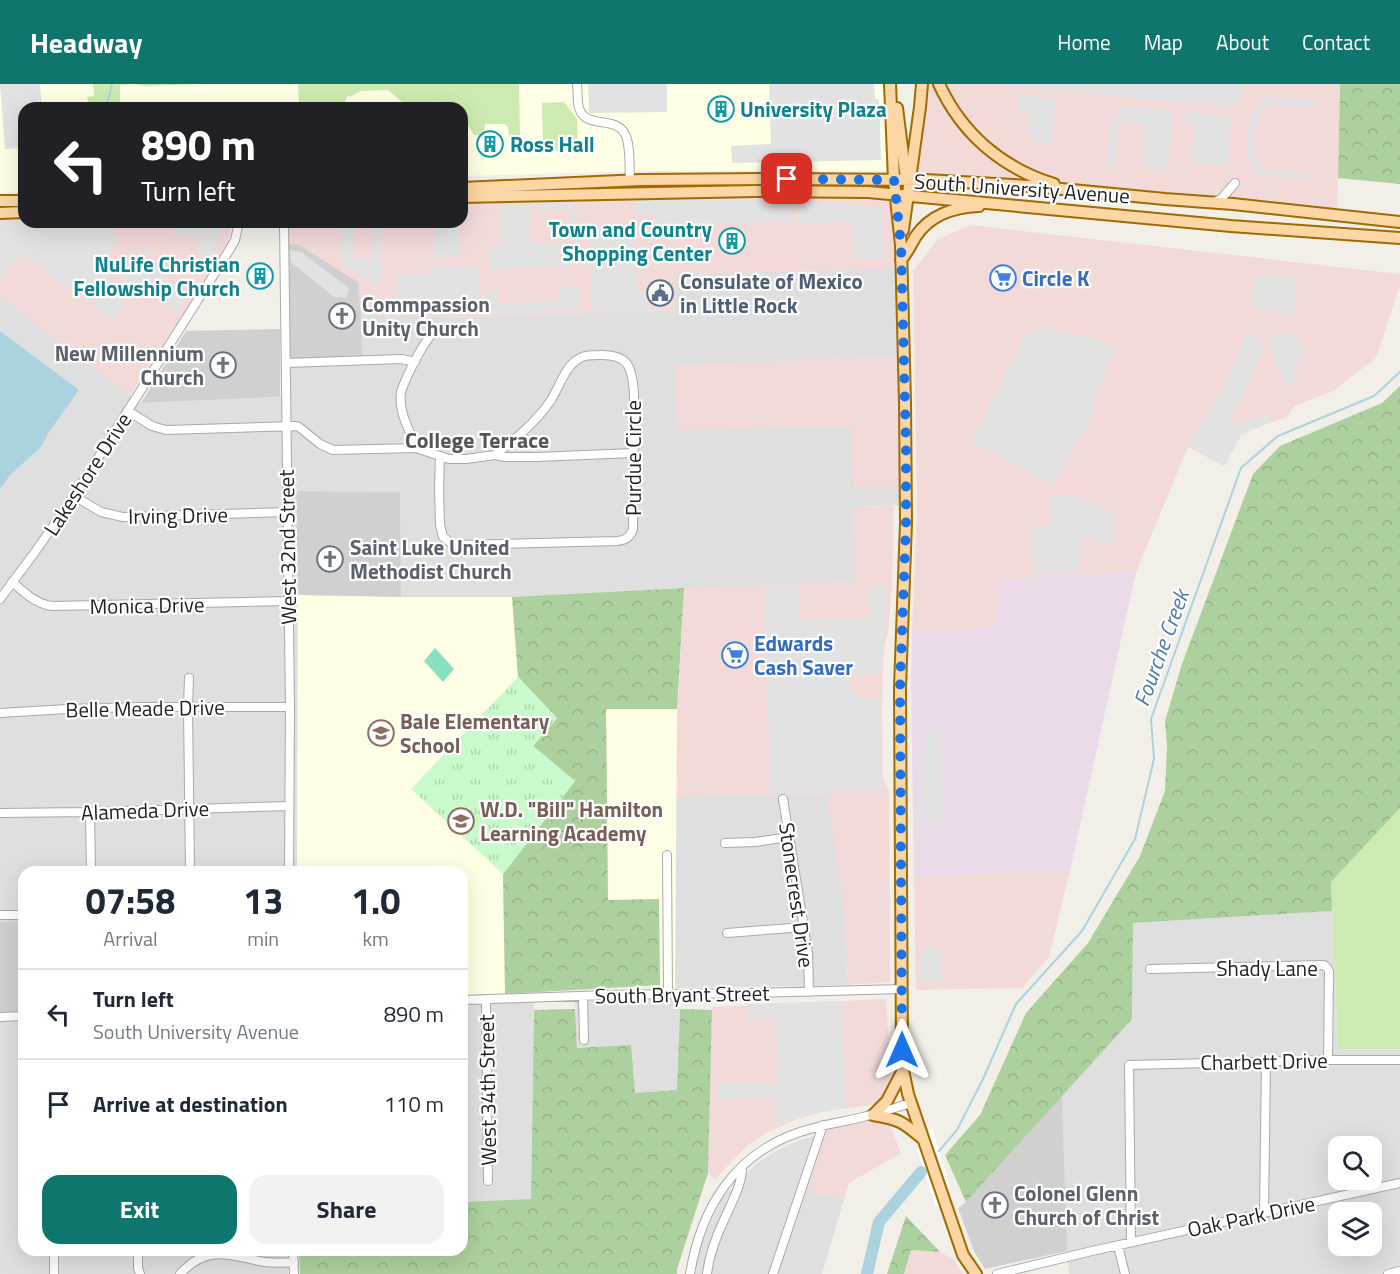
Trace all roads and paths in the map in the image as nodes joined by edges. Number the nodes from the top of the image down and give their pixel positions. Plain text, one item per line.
1 (577, 84) edge
2 (891, 84) edge
3 (922, 84) edge
4 (939, 84) edge
5 (893, 154) junction
6 (908, 179) junction
7 (864, 180) junction
8 (894, 180) junction
9 (630, 181) junction
10 (1234, 183) dead end
11 (468, 188) edge
12 (1090, 192) junction
13 (895, 194) junction
14 (908, 195) junction
15 (468, 198) edge
16 (0, 201) edge
17 (18, 201) edge
18 (1214, 202) junction
19 (1005, 205) junction
20 (18, 212) edge
21 (0, 213) edge
22 (1400, 222) edge
23 (238, 228) edge
24 (284, 228) edge
25 (1400, 238) edge
26 (901, 245) junction
27 (901, 261) junction
28 (437, 329) dead end
29 (415, 362) junction
30 (286, 363) junction
31 (128, 411) junction
32 (286, 426) junction
33 (416, 448) junction
34 (633, 453) junction
35 (495, 455) junction
36 (440, 457) junction
37 (74, 496) junction
38 (286, 512) junction
39 (12, 582) junction
40 (0, 598) edge
41 (289, 602) junction
42 (189, 678) dead end
43 (188, 707) junction
44 (290, 707) junction
45 (0, 713) edge
46 (783, 799) dead end
47 (289, 806) junction
48 (189, 809) junction
49 (90, 812) junction
50 (0, 813) edge
51 (789, 837) junction
52 (725, 843) dead end
53 (667, 855) dead end
54 (91, 866) edge
55 (190, 866) edge
56 (289, 866) edge
57 (0, 915) edge
58 (18, 915) edge
59 (804, 927) junction
60 (727, 933) dead end
61 (1150, 969) dead end
62 (902, 989) junction
63 (809, 992) junction
64 (669, 994) junction
65 (583, 996) junction
66 (486, 999) junction
67 (468, 1000) edge
68 (18, 1016) edge
69 (0, 1017) edge
70 (584, 1040) dead end
71 (1328, 1060) junction
72 (1400, 1060) edge
73 (1266, 1062) junction
74 (903, 1070) junction
75 (911, 1103) junction
76 (873, 1114) junction
77 (823, 1125) junction
78 (924, 1139) junction
79 (742, 1167) junction
80 (488, 1181) dead end
81 (1400, 1183) edge
82 (1264, 1213) junction
83 (1131, 1242) junction
84 (1118, 1246) junction
85 (54, 1256) edge
86 (138, 1256) edge
87 (207, 1256) edge
88 (241, 1256) edge
89 (294, 1256) edge
90 (294, 1262) junction
91 (1400, 1271) edge
92 (54, 1274) edge
93 (140, 1274) edge
94 (180, 1274) edge
95 (294, 1274) edge
96 (690, 1274) edge
97 (707, 1274) edge
98 (773, 1274) edge
99 (976, 1274) edge
100 (997, 1274) edge
101 (1125, 1274) edge
102 (1388, 1274) edge

1 - 9 street
2 - 5 main road
2 - 6 main road
3 - 6 main road
4 - 12 main road
5 - 7 main road
5 - 8 main road
6 - 8 main road, South University Avenue
6 - 12 main road, South University Avenue
6 - 14 main road
7 - 8 main road, South University Avenue
7 - 9 main road, South University Avenue
8 - 13 main road
9 - 11 main road, South University Avenue
10 - 18 street
12 - 18 main road, South University Avenue
13 - 14 main road, South University Avenue
13 - 15 main road, South University Avenue
13 - 26 main road
14 - 19 main road, South University Avenue
14 - 26 main road
16 - 17 main road
18 - 22 main road, South University Avenue
19 - 25 main road, South University Avenue
19 - 27 main road
20 - 21 main road
23 - 31 street, Lakeshore Drive
24 - 30 street, West 32nd Street
26 - 27 main road
27 - 62 main road
28 - 29 street
29 - 30 street
29 - 33 street
30 - 32 street, West 32nd Street
31 - 32 street
31 - 37 street, Lakeshore Drive
32 - 33 street
32 - 38 street, West 32nd Street
33 - 36 street
34 - 35 street
34 - 35 street, Purdue Circle
34 - 36 street, Purdue Circle
35 - 36 street
37 - 38 street, Irving Drive
37 - 39 street, Lakeshore Drive
38 - 41 street, West 32nd Street
39 - 40 street, Lakeshore Drive
39 - 41 street, Monica Drive
41 - 44 street, West 32nd Street
42 - 43 street
43 - 44 street, Belle Meade Drive
43 - 45 street, Belle Meade Drive
43 - 48 street
44 - 47 street, West 32nd Street
46 - 51 street, Stonecrest Drive
47 - 48 street, Alameda Drive
47 - 56 street, West 32nd Street
48 - 49 street, Alameda Drive
48 - 55 street
49 - 50 street, Alameda Drive
49 - 54 street
51 - 52 street
51 - 59 street, Stonecrest Drive
53 - 64 street
57 - 58 street
59 - 60 street
59 - 63 street, Stonecrest Drive
61 - 71 street, Shady Lane
62 - 63 street, South Bryant Street
62 - 74 main road
63 - 64 street, South Bryant Street
64 - 65 street, South Bryant Street
65 - 66 street, South Bryant Street
65 - 70 street
66 - 67 street, South Bryant Street
66 - 80 street, West 34th Street
68 - 69 street
71 - 72 street, Charbett Drive
71 - 73 street, Charbett Drive
73 - 82 street
73 - 83 street, Charbett Drive
74 - 75 main road
74 - 76 main road
75 - 76 street
75 - 78 main road
76 - 77 street
76 - 78 main road
77 - 79 street
77 - 98 street
78 - 99 main road
79 - 96 street
79 - 97 street
81 - 82 street, Oak Park Drive
82 - 83 street, Oak Park Drive
83 - 84 street, Oak Park Drive
84 - 100 street, Oak Park Drive
84 - 101 street
85 - 92 street
86 - 93 street
87 - 94 street
88 - 90 street
89 - 90 street
90 - 95 street
91 - 102 street

